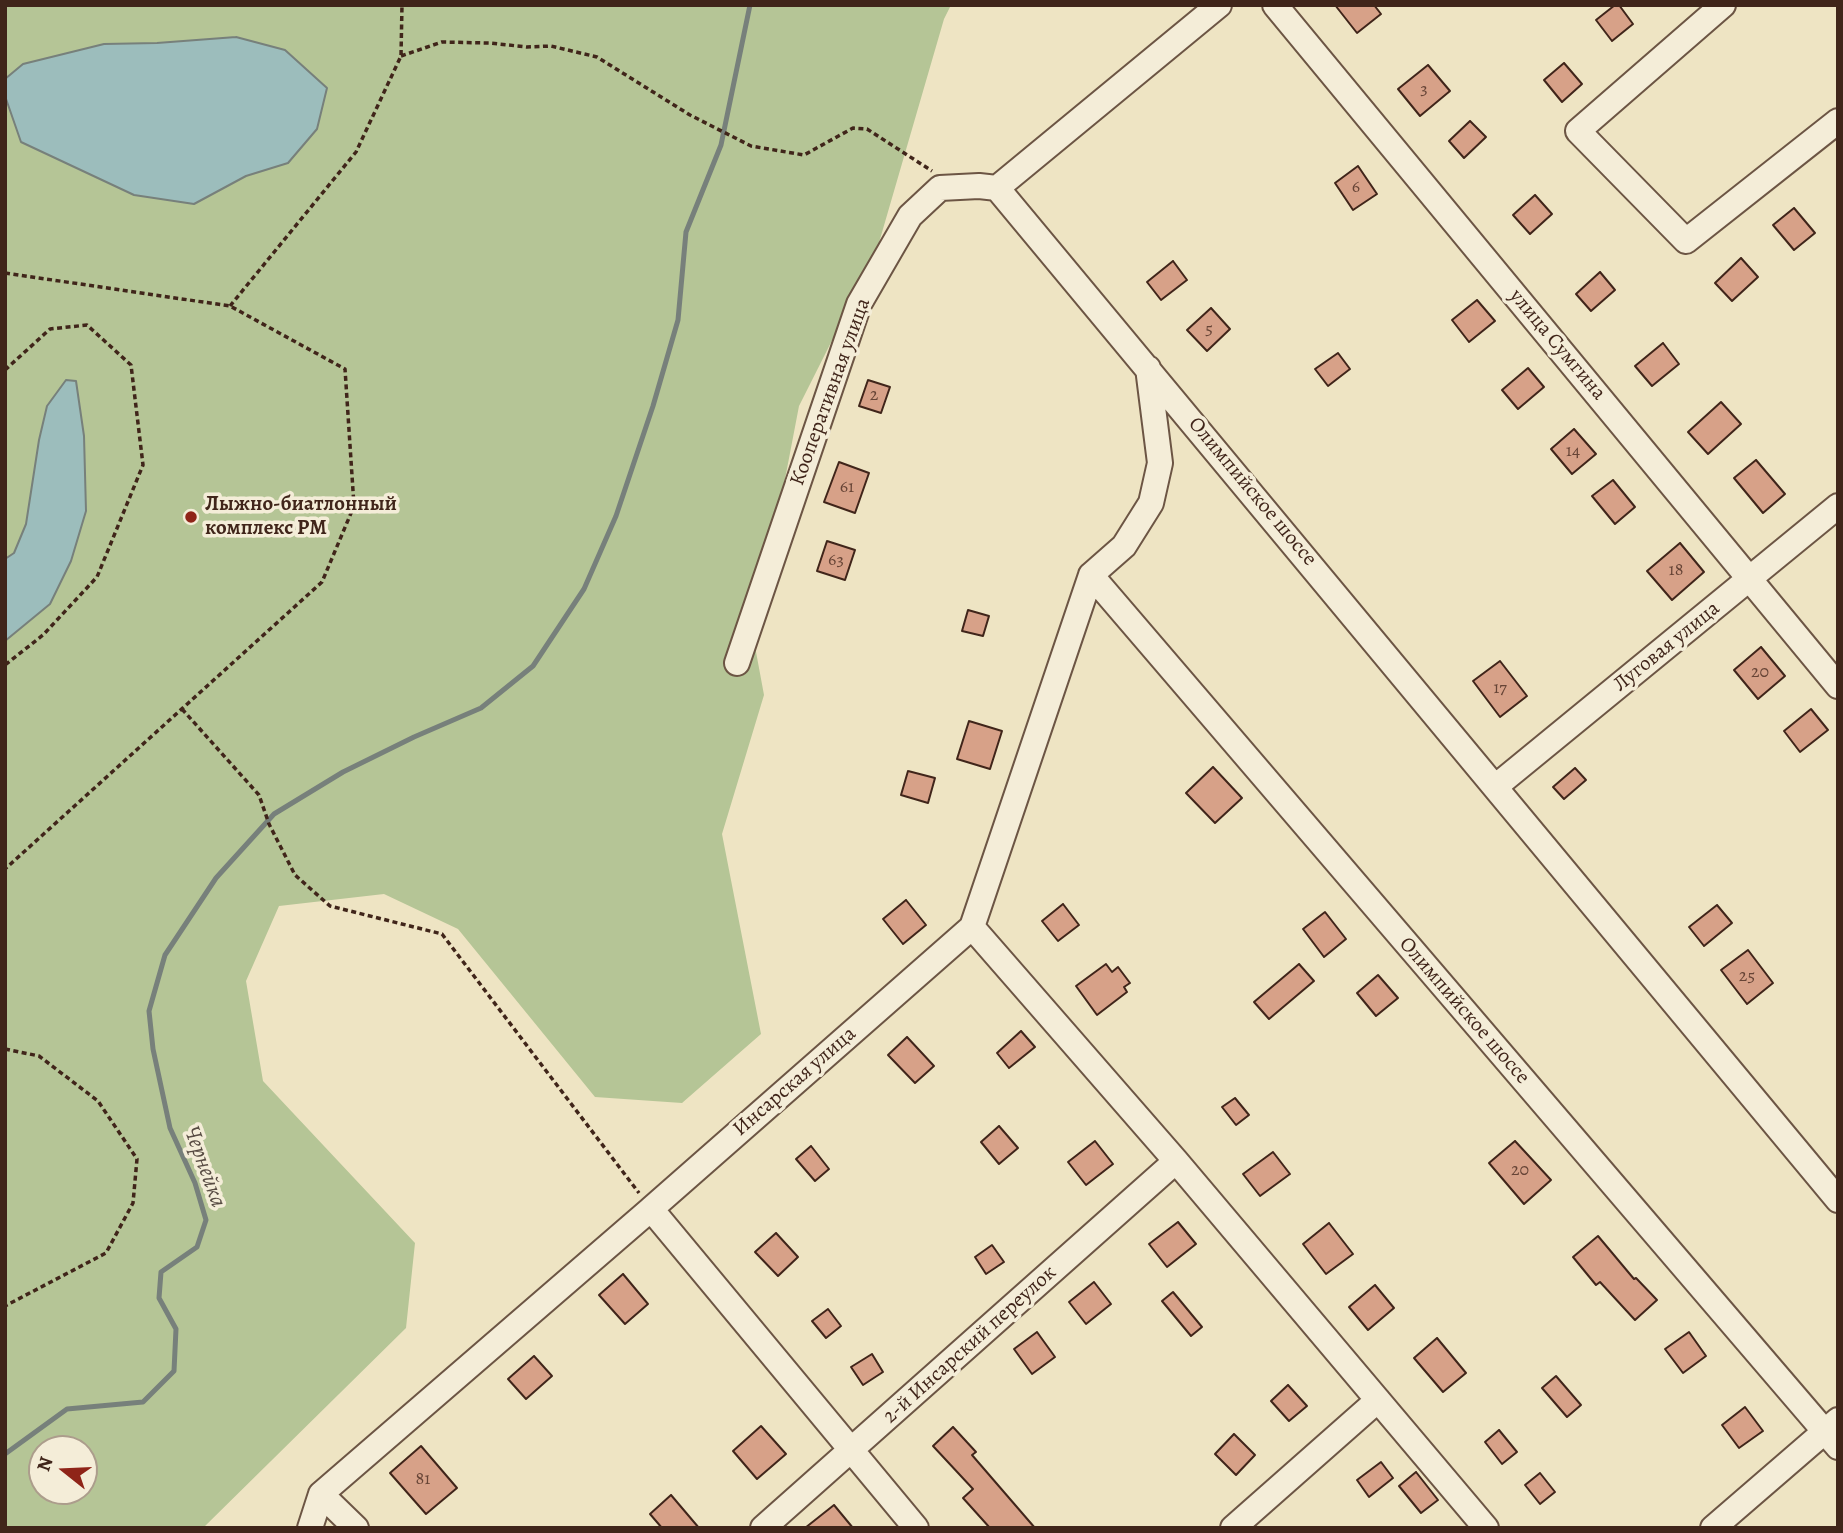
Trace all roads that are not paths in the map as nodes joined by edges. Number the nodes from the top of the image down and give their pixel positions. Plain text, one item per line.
1 (1219, 5) edge
2 (1275, 5) edge
3 (1723, 5) edge
4 (1838, 121) edge
5 (997, 188) junction
6 (1148, 367) junction
7 (1838, 506) edge
8 (1091, 575) junction
9 (1750, 579) junction
10 (737, 663) dead end
11 (1838, 686) edge
12 (1495, 787) junction
13 (972, 927) junction
14 (1176, 1161) junction
15 (1838, 1200) edge
16 (651, 1209) junction
17 (1378, 1400) junction
18 (1833, 1433) edge
19 (852, 1450) junction
20 (321, 1494) junction
21 (310, 1528) edge
22 (356, 1528) edge
23 (762, 1528) edge
24 (916, 1528) edge
25 (1233, 1528) edge
26 (1486, 1528) edge
27 (1713, 1528) edge

1 - 5 street
2 - 9 street, улица Сумгина
3 - 4 street
5 - 6 street, Олимпийское шоссе
5 - 10 street, Кооперативная улица
6 - 8 street
6 - 12 street, Олимпийское шоссе
7 - 9 street, Луговая улица
8 - 13 street
8 - 18 street, Олимпийское шоссе
9 - 11 street, улица Сумгина
9 - 12 street, Луговая улица
12 - 15 street, Олимпийское шоссе
13 - 14 street
13 - 16 street, Инсарская улица
14 - 17 street
14 - 19 street, 2-й Инсарский переулок
16 - 19 street
16 - 20 street, Инсарская улица
17 - 25 street
17 - 26 street
18 - 27 street
19 - 23 street, 2-й Инсарский переулок
19 - 24 street
20 - 21 street
20 - 22 street

